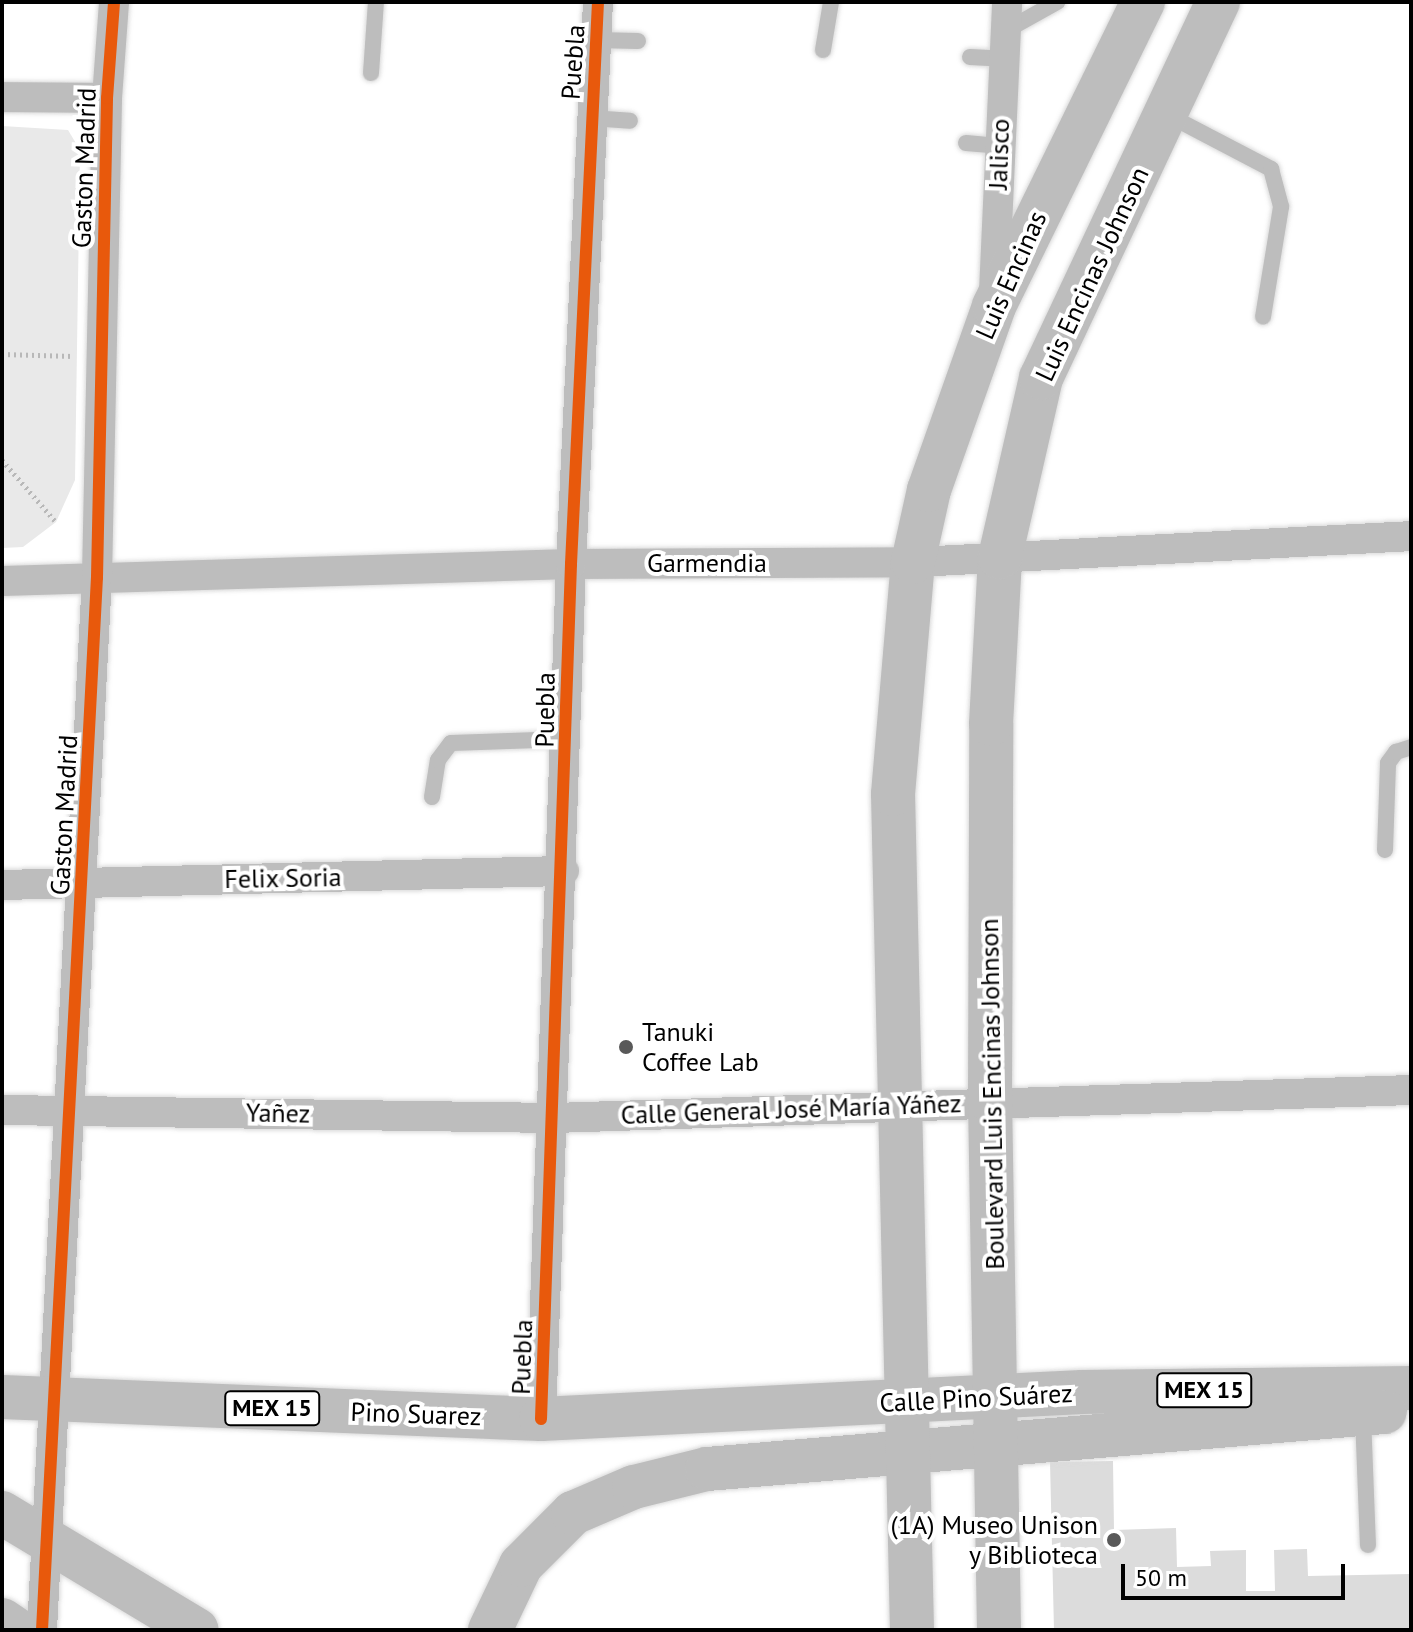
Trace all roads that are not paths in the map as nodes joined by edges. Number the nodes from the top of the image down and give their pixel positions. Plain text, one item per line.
1 (114, 2) edge
2 (376, 2) edge
3 (598, 2) edge
4 (831, 2) edge
5 (1057, 2) edge
6 (1143, 2) edge
7 (1218, 2) edge
8 (1005, 31) edge
9 (596, 40) junction
10 (638, 41) dead end
11 (823, 50) dead end
12 (970, 57) dead end
13 (371, 73) dead end
14 (2, 97) edge
15 (107, 98) junction
16 (1166, 114) junction
17 (591, 118) junction
18 (630, 121) dead end
19 (966, 143) dead end
20 (999, 146) junction
21 (994, 306) junction
22 (1263, 317) dead end
23 (1411, 536) edge
24 (1000, 557) junction
25 (913, 562) junction
26 (571, 564) junction
27 (97, 577) junction
28 (2, 581) edge
29 (567, 739) junction
30 (1411, 747) edge
31 (432, 797) dead end
32 (1385, 850) dead end
33 (564, 871) junction
34 (83, 883) junction
35 (2, 885) edge
36 (1411, 1090) edge
37 (990, 1101) junction
38 (900, 1104) junction
39 (72, 1109) junction
40 (2, 1110) edge
41 (554, 1118) junction
42 (1411, 1388) edge
43 (997, 1396) junction
44 (2, 1397) edge
45 (56, 1398) junction
46 (903, 1401) junction
47 (1363, 1401) junction
48 (1411, 1407) edge
49 (541, 1419) junction
50 (997, 1443) junction
51 (904, 1452) junction
52 (2, 1513) edge
53 (46, 1542) junction
54 (1368, 1545) dead end
55 (2, 1620) edge
56 (17, 1630) edge
57 (42, 1630) edge
58 (197, 1630) edge
59 (490, 1630) edge
60 (912, 1630) edge
61 (999, 1630) edge

1 - 15 street, Gaston Madrid
2 - 13 lane
3 - 9 street, Puebla
4 - 11 lane
5 - 8 lane
6 - 21 main road, Luis Encinas
7 - 16 main road, Luis Encinas Johnson
8 - 12 lane
8 - 20 street, Jalisco
9 - 10 lane
9 - 17 street, Puebla
14 - 15 street
15 - 27 street, Gaston Madrid
16 - 22 lane
16 - 24 main road, Luis Encinas Johnson
17 - 18 lane
17 - 26 street, Puebla
19 - 20 lane
20 - 21 street, Jalisco
21 - 25 main road, Luis Encinas
23 - 24 street, Garmendia
24 - 25 street, Garmendia
24 - 37 main road, Boulevard Luis Encinas Johnson
25 - 26 street, Garmendia
25 - 38 main road
26 - 27 street, Garmendia
26 - 29 street, Puebla
27 - 28 street, Garmendia
27 - 34 street, Gaston Madrid
29 - 31 lane
29 - 33 street, Puebla
30 - 32 lane
33 - 34 street, Felix Soria
33 - 41 street, Puebla
34 - 35 street, Felix Soria
34 - 39 street, Gaston Madrid
36 - 37 street, Calle General José María Yáñez
37 - 38 street, Calle General José María Yáñez
37 - 43 main road, Boulevard Luis Encinas Johnson
38 - 41 street, Calle General José María Yáñez
38 - 46 main road
39 - 40 street, Yañez
39 - 41 street, Yañez
39 - 45 street, Gaston Madrid
41 - 49 street, Puebla
42 - 47 main road, Calle Pino Suárez / MEX 15
43 - 46 main road, Calle Pino Suárez / MEX 15
43 - 47 main road, Calle Pino Suárez / MEX 15
43 - 50 main road, Boulevard Luis Encinas Johnson
44 - 45 main road, Pino Suarez / MEX 15
45 - 49 main road, Pino Suarez / MEX 15
45 - 53 street, Gaston Madrid
46 - 49 main road, Calle Pino Suárez / MEX 15
46 - 51 main road
47 - 48 main road
47 - 50 main road
47 - 54 lane
50 - 51 main road
50 - 61 main road, Boulevard Luis Encinas Johnson
51 - 59 main road
51 - 60 main road
52 - 53 main road
53 - 57 street, Gaston Madrid
53 - 58 main road
55 - 56 main road

